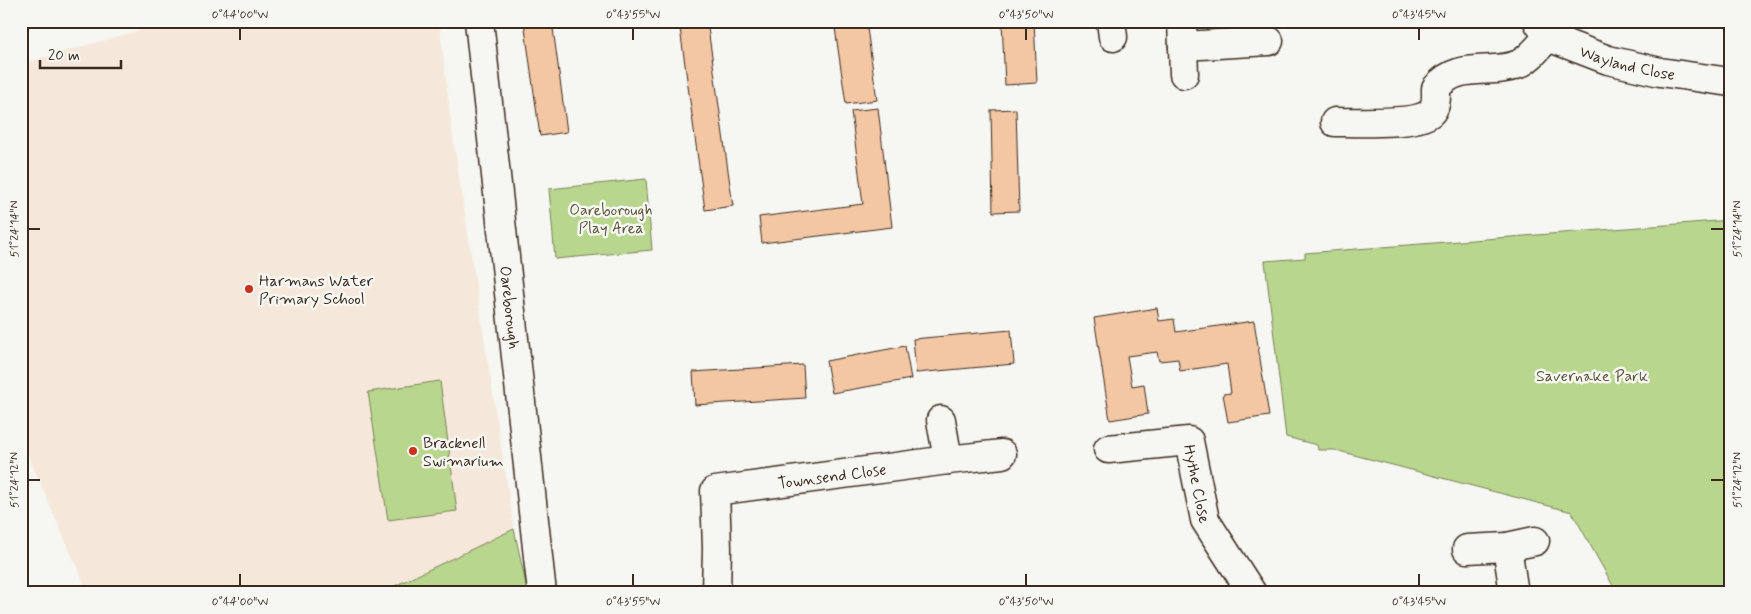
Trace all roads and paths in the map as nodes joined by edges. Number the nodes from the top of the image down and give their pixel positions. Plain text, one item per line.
1 (479, 21) edge
2 (1543, 29) edge
3 (1182, 34) edge
4 (1269, 40) dead end
5 (1184, 74) dead end
6 (1730, 82) edge
7 (1335, 122) dead end
8 (941, 420) dead end
9 (1108, 448) dead end
10 (1002, 454) dead end
11 (948, 460) junction
12 (1535, 541) dead end
13 (1507, 547) junction
14 (1467, 549) dead end
15 (542, 593) edge
16 (716, 593) edge
17 (1252, 593) edge
18 (1514, 593) edge

1 - 15 street, Oareborough
2 - 6 street, Wayland Close
2 - 7 street
3 - 4 street
3 - 5 street
8 - 11 street
9 - 17 street, Hythe Close
10 - 11 street, Townsend Close
11 - 16 street, Townsend Close
12 - 13 street
13 - 14 street
13 - 18 street

